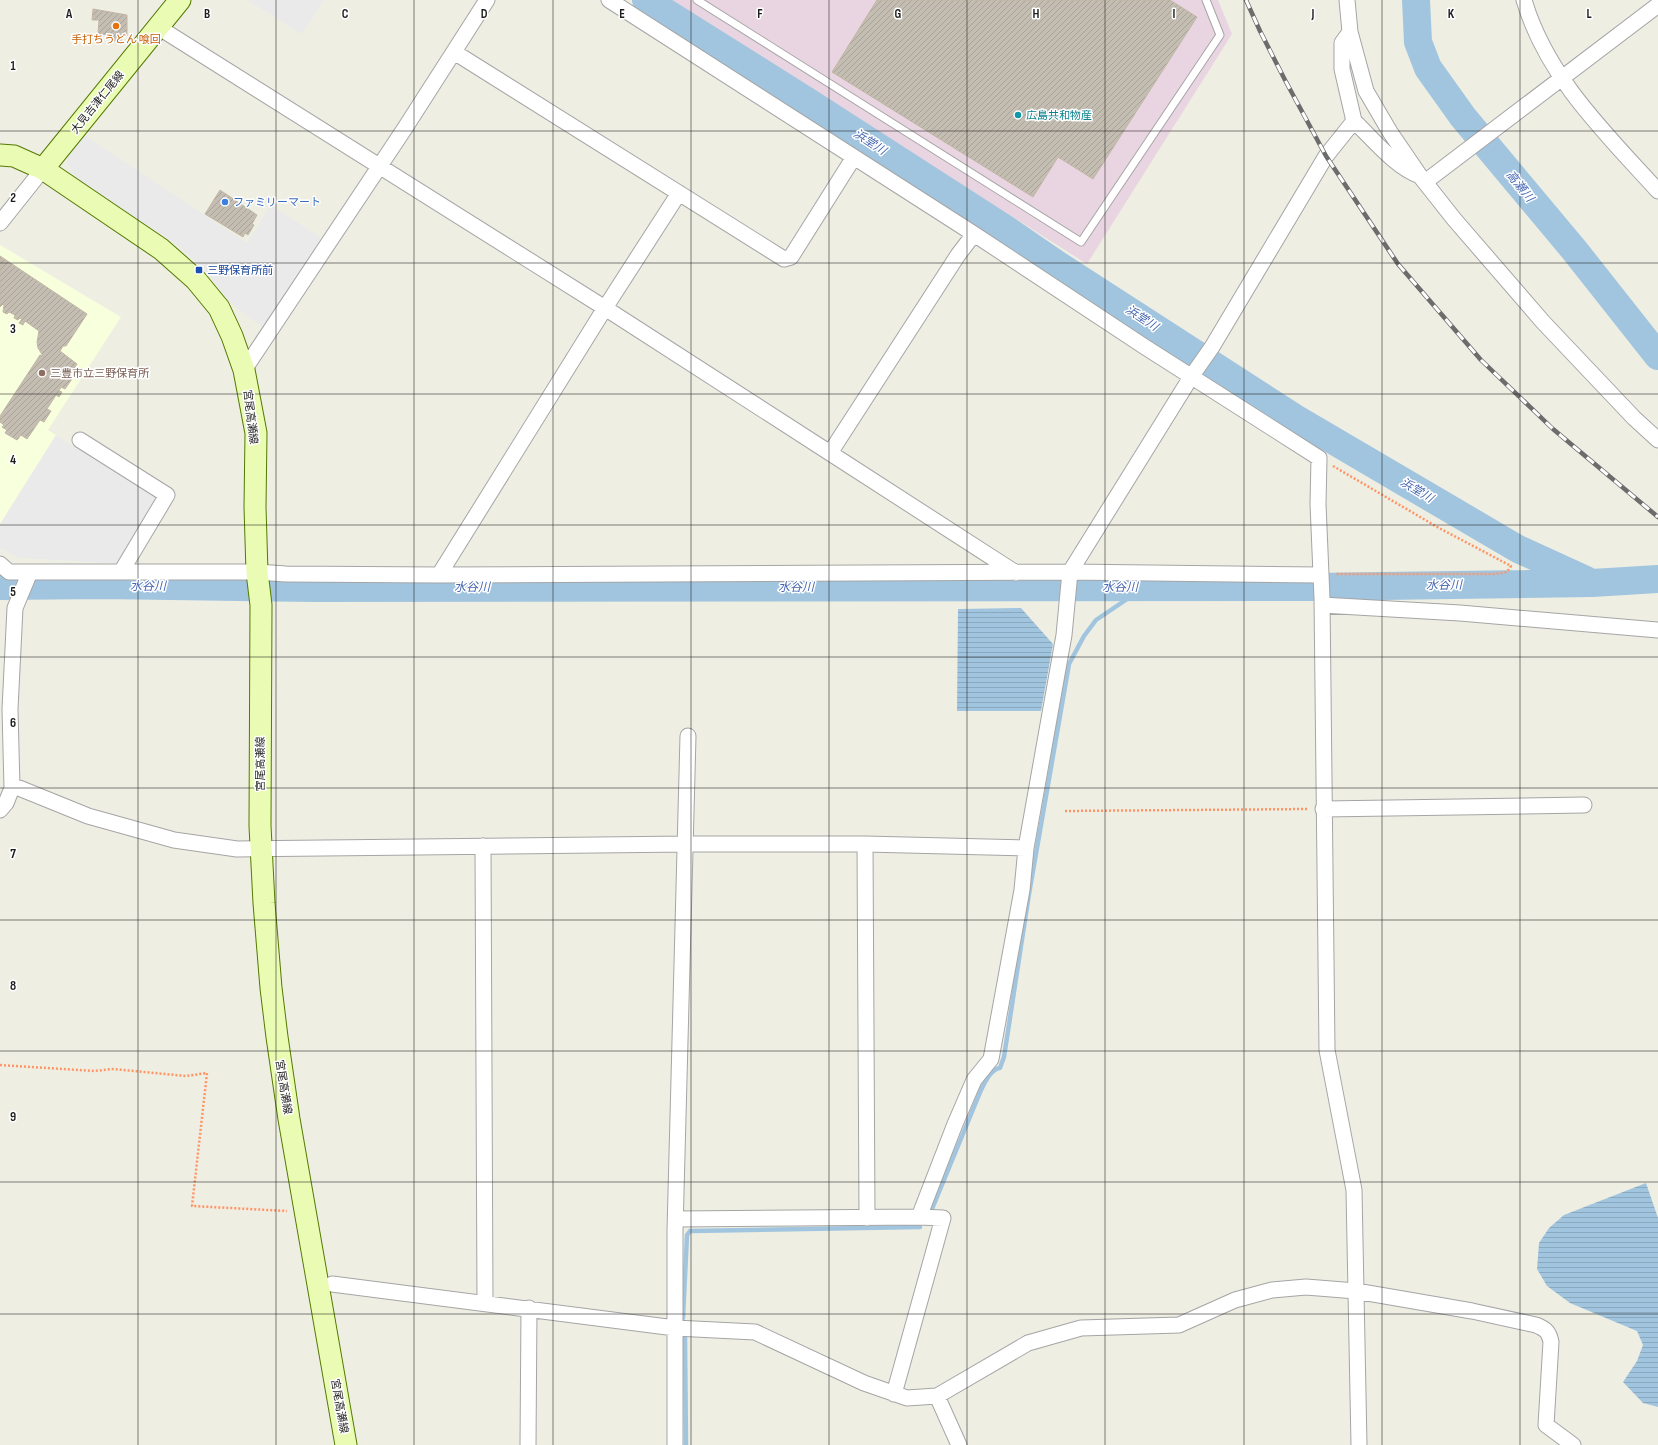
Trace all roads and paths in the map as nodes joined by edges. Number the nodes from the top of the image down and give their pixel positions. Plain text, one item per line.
1 (180, 0) edge
2 (487, 0) edge
3 (609, 0) edge
4 (697, 0) edge
5 (1206, 0) edge
6 (1347, 0) edge
7 (1524, 0) edge
8 (1658, 5) edge
9 (158, 27) junction
10 (1350, 32) junction
11 (454, 52) junction
12 (1561, 78) junction
13 (1354, 121) junction
14 (0, 155) edge
15 (854, 157) junction
16 (379, 167) junction
17 (43, 169) junction
18 (1426, 178) junction
19 (1658, 191) edge
20 (679, 193) junction
21 (0, 223) edge
22 (974, 234) junction
23 (605, 308) junction
24 (244, 370) junction
25 (1194, 373) junction
26 (80, 440) dead end
27 (1658, 440) edge
28 (830, 453) junction
29 (1318, 458) junction
30 (0, 564) edge
31 (30, 572) junction
32 (121, 572) junction
33 (257, 573) junction
34 (1016, 573) junction
35 (439, 575) junction
36 (1070, 576) junction
37 (1321, 577) junction
38 (1322, 602) junction
39 (1658, 630) edge
40 (688, 736) dead end
41 (12, 788) junction
42 (1584, 805) dead end
43 (1323, 809) junction
44 (0, 810) edge
45 (1065, 811) dead end
46 (686, 844) junction
47 (865, 844) junction
48 (483, 846) junction
49 (1026, 848) junction
50 (261, 849) junction
51 (0, 1066) edge
52 (305, 1212) junction
53 (919, 1217) junction
54 (867, 1218) junction
55 (676, 1219) junction
56 (332, 1284) dead end
57 (1356, 1291) junction
58 (485, 1303) junction
59 (529, 1308) junction
60 (674, 1328) junction
61 (894, 1394) junction
62 (937, 1396) junction
63 (346, 1445) edge
64 (528, 1445) edge
65 (675, 1445) edge
66 (959, 1445) edge
67 (1359, 1445) edge
68 (1573, 1445) edge

1 - 9 main road, 大見吉津仁尾線
2 - 11 street
3 - 15 street
4 - 5 lane
6 - 10 street
7 - 12 street
8 - 12 street
9 - 16 street
9 - 17 main road, 大見吉津仁尾線
10 - 13 street
10 - 18 street
11 - 16 street
11 - 20 street
12 - 18 street
12 - 19 street
13 - 18 street
13 - 25 street
14 - 17 main road
15 - 20 street
15 - 22 street
16 - 23 street
16 - 24 street
17 - 21 street
17 - 24 main road, 宮尾高瀬線
18 - 27 street
20 - 23 street
22 - 25 street
22 - 28 street
23 - 28 street
23 - 35 street
24 - 33 main road, 宮尾高瀬線
25 - 29 street
25 - 36 street
26 - 32 street
28 - 34 street
29 - 37 street
29 - 37 path
30 - 31 street
31 - 32 street
31 - 41 street
32 - 33 street
33 - 35 street
33 - 50 main road, 宮尾高瀬線
34 - 35 street
34 - 36 street
36 - 37 street
36 - 49 street
37 - 38 street
38 - 39 street
38 - 43 street
40 - 46 street
41 - 44 street
41 - 50 street
42 - 43 street
43 - 45 path
43 - 57 street
46 - 47 street
46 - 48 street
46 - 55 street
47 - 49 street
47 - 54 street
48 - 50 street
48 - 58 street
49 - 53 street
50 - 52 main road, 宮尾高瀬線
51 - 52 path
52 - 63 main road, 宮尾高瀬線
53 - 54 street
53 - 61 street
54 - 55 street
55 - 60 street
56 - 58 street
57 - 62 street
57 - 67 street
57 - 68 street
58 - 59 street
59 - 60 street
59 - 64 street
60 - 61 street
60 - 65 street
61 - 62 street
62 - 66 street

